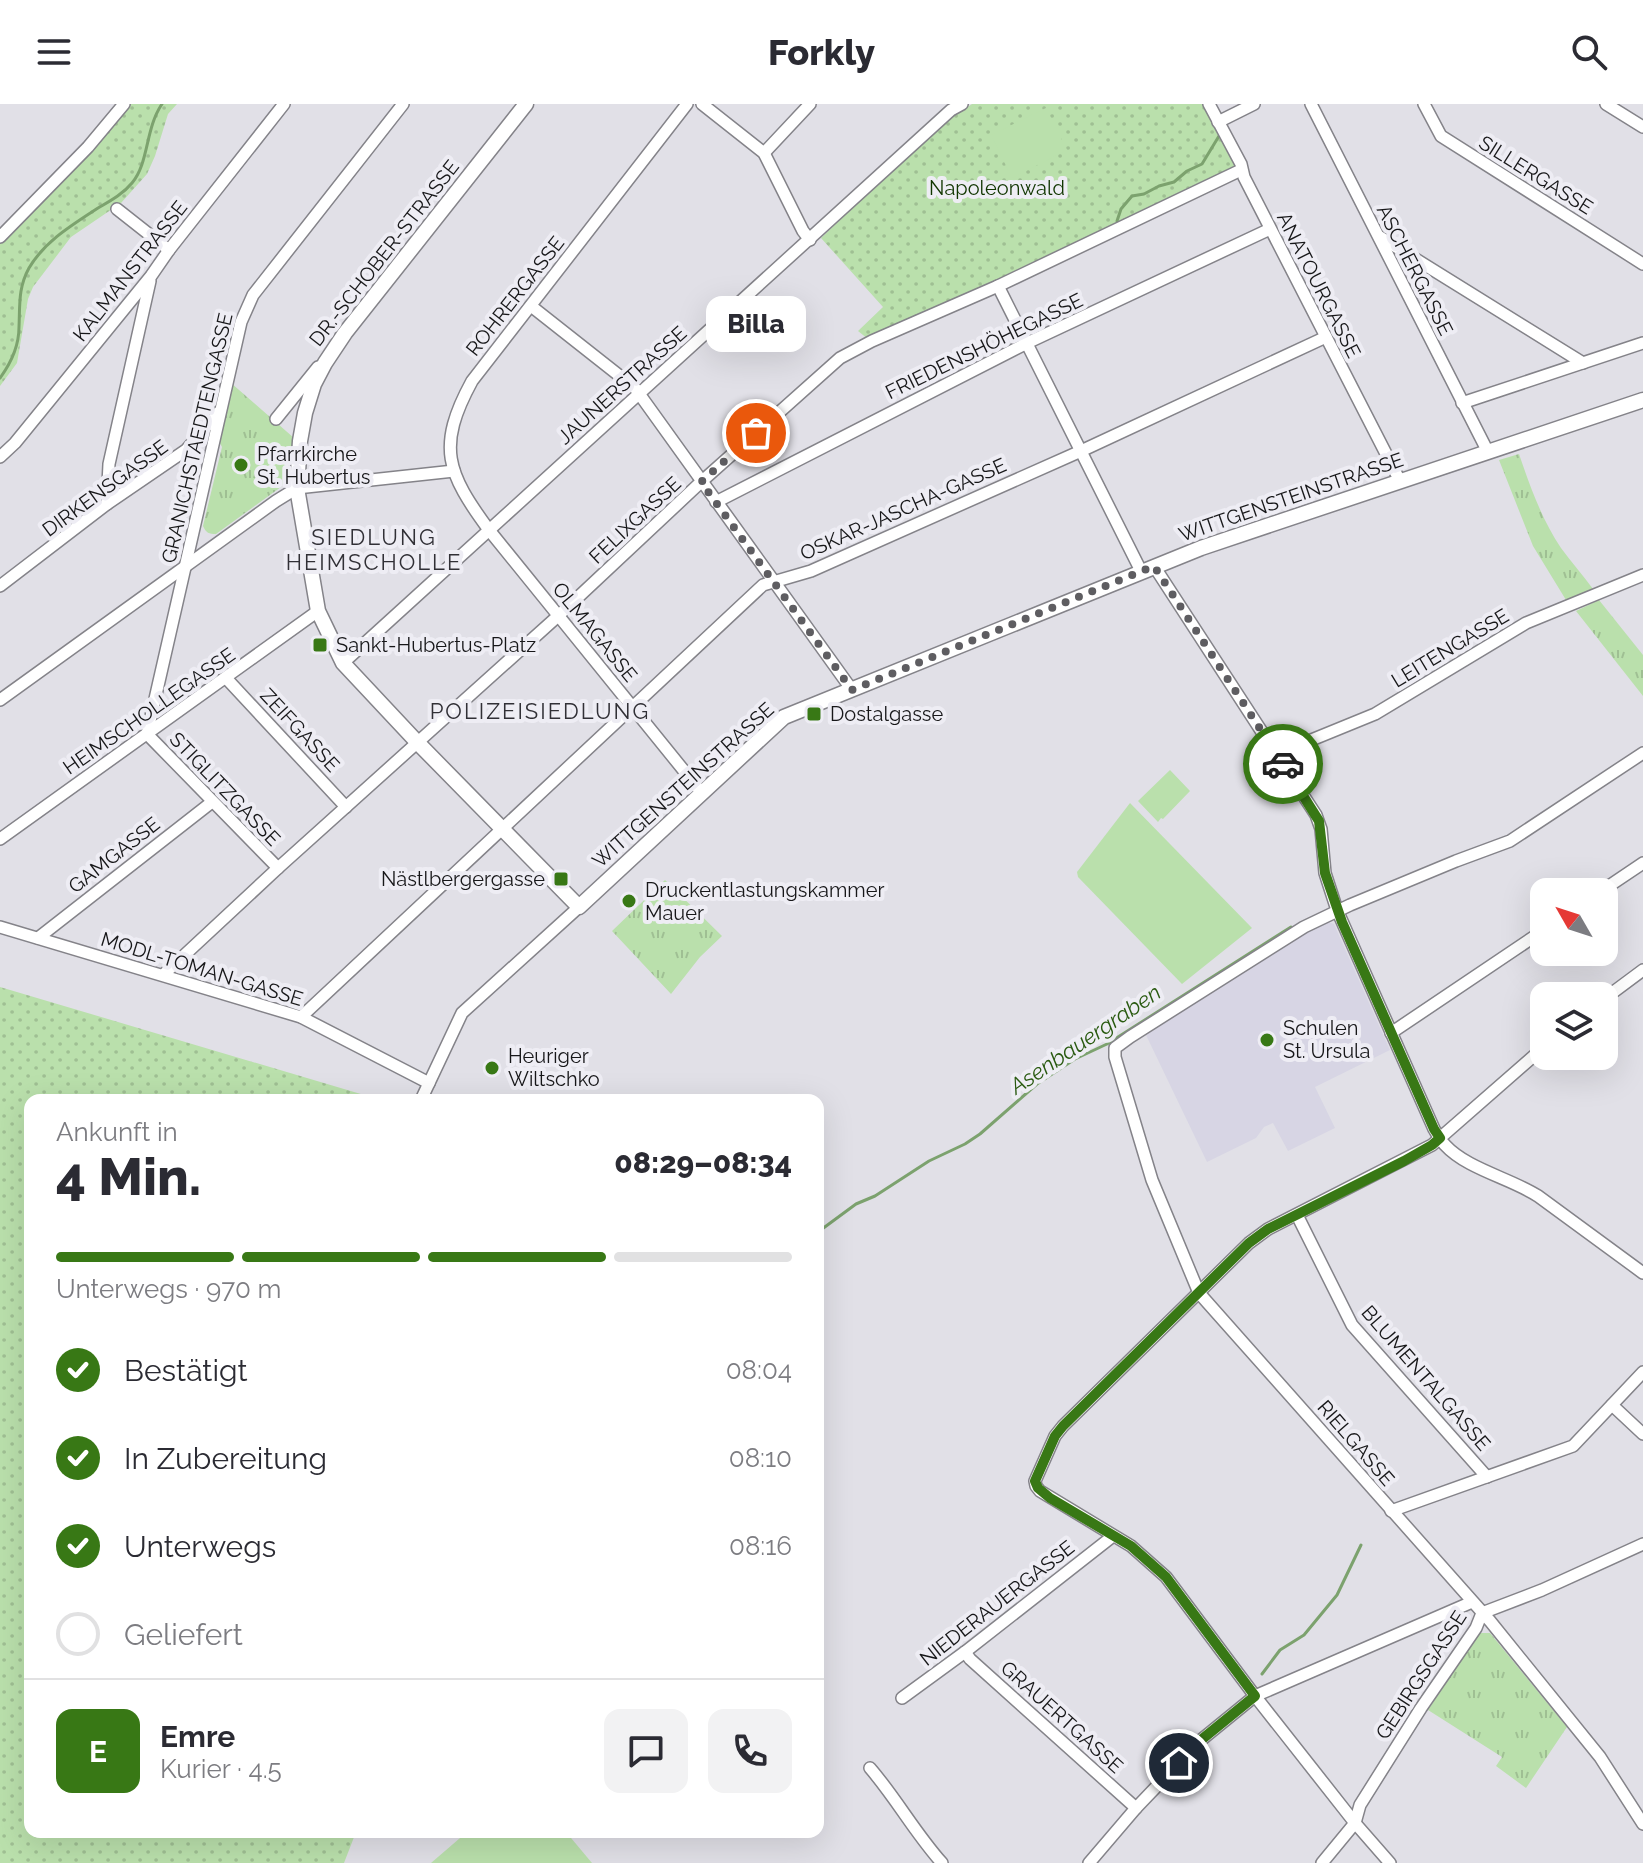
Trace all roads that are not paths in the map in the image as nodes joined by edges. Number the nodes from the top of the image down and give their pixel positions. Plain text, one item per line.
1 (124, 104) edge
2 (284, 104) edge
3 (403, 104) edge
4 (526, 104) edge
5 (687, 104) edge
6 (702, 104) edge
7 (810, 104) edge
8 (962, 104) edge
9 (1209, 104) edge
10 (1254, 104) edge
11 (1311, 104) edge
12 (1424, 104) edge
13 (1606, 104) edge
14 (1218, 122) junction
15 (1643, 127) edge
16 (764, 153) junction
17 (1241, 170) junction
18 (117, 209) dead end
19 (1270, 229) junction
20 (1378, 236) junction
21 (0, 237) edge
22 (810, 240) junction
23 (169, 250) junction
24 (1643, 264) edge
25 (151, 276) junction
26 (998, 286) junction
27 (531, 306) junction
28 (345, 333) junction
29 (1326, 337) junction
30 (1027, 343) junction
31 (1643, 343) edge
32 (1583, 363) junction
33 (638, 394) junction
34 (1643, 400) edge
35 (1462, 403) junction
36 (222, 409) junction
37 (276, 419) dead end
38 (1081, 451) junction
39 (1488, 452) junction
40 (0, 457) edge
41 (454, 471) junction
42 (1400, 481) junction
43 (701, 482) junction
44 (297, 488) junction
45 (716, 502) junction
46 (107, 504) junction
47 (489, 530) junction
48 (185, 567) junction
49 (1148, 569) junction
50 (1643, 575) edge
51 (774, 582) junction
52 (0, 586) edge
53 (318, 611) junction
54 (558, 616) junction
55 (343, 663) junction
56 (226, 678) junction
57 (852, 690) junction
58 (0, 700) edge
59 (633, 707) junction
60 (147, 734) junction
61 (417, 742) junction
62 (1643, 753) edge
63 (1277, 754) junction
64 (702, 793) junction
65 (212, 802) junction
66 (346, 807) junction
67 (502, 829) junction
68 (0, 839) edge
69 (1643, 863) edge
70 (278, 868) junction
71 (1618, 880) edge
72 (579, 907) junction
73 (1337, 910) junction
74 (0, 927) edge
75 (38, 938) junction
76 (1530, 939) edge
77 (1643, 970) edge
78 (163, 975) junction
79 (1618, 989) edge
80 (301, 1017) junction
81 (1391, 1033) junction
82 (1530, 1059) edge
83 (429, 1083) junction
84 (424, 1094) edge
85 (1440, 1138) junction
86 (1297, 1215) junction
87 (1643, 1273) edge
88 (1199, 1293) junction
89 (1643, 1372) edge
90 (1612, 1405) junction
91 (1643, 1434) edge
92 (1487, 1477) junction
93 (1391, 1511) junction
94 (1113, 1536) junction
95 (1643, 1544) edge
96 (1472, 1602) junction
97 (1482, 1613) junction
98 (965, 1652) junction
99 (1255, 1696) junction
100 (902, 1698) dead end
101 (870, 1768) dead end
102 (1136, 1808) junction
103 (1355, 1823) junction
104 (1643, 1824) edge
105 (942, 1863) edge
106 (1089, 1863) edge
107 (1322, 1863) edge
108 (1390, 1863) edge

1 - 21 street
2 - 23 street, KALMANSTRASSE
3 - 36 street, GRANICHSTAEDTENGASSE
4 - 28 street, DR.-SCHOBER-STRASSE
5 - 27 street, ROHRERGASSE
6 - 16 street
7 - 16 street
8 - 22 street, JAUNERSTRASSE
9 - 14 street, ANATOURGASSE
10 - 14 street
11 - 20 street, ASCHERGASSE
12 - 24 street, SILLERGASSE
13 - 15 street
14 - 17 street, ANATOURGASSE
16 - 22 street
17 - 19 street, ANATOURGASSE
17 - 26 street, FELIXGASSE
18 - 23 street
19 - 29 street, ANATOURGASSE
19 - 30 street, FRIEDENSHÖHEGASSE
20 - 32 street
20 - 35 street, ASCHERGASSE
22 - 33 street, JAUNERSTRASSE
23 - 25 street, KALMANSTRASSE
25 - 40 street, KALMANSTRASSE
25 - 46 street
26 - 30 street
26 - 43 street, FELIXGASSE
27 - 33 street
27 - 41 street, ROHRERGASSE
28 - 37 street
28 - 44 street, DR.-SCHOBER-STRASSE
29 - 38 street, OSKAR-JASCHA-GASSE
29 - 42 street, ANATOURGASSE
30 - 38 street
30 - 45 street, FRIEDENSHÖHEGASSE
31 - 32 street
32 - 35 street
33 - 43 street
33 - 47 street, JAUNERSTRASSE
34 - 39 street, WITTGENSTEINSTRASSE
35 - 39 street, ASCHERGASSE
36 - 46 street, DIRKENSGASSE
36 - 48 street, GRANICHSTAEDTENGASSE
38 - 49 street
38 - 51 street, OSKAR-JASCHA-GASSE
39 - 42 street, WITTGENSTEINSTRASSE
41 - 44 street
41 - 47 street, ROHRERGASSE
42 - 49 street, WITTGENSTEINSTRASSE
43 - 45 street
43 - 54 street, FELIXGASSE
44 - 48 street
44 - 53 street
45 - 51 street
46 - 52 street, DIRKENSGASSE
47 - 54 street, OLMAGASSE
47 - 55 street, JAUNERSTRASSE
48 - 58 street
48 - 60 street, GRANICHSTAEDTENGASSE
49 - 57 street, WITTGENSTEINSTRASSE
49 - 63 street
50 - 63 street, LEITENGASSE
51 - 57 street
51 - 59 street, OSKAR-JASCHA-GASSE
53 - 55 street
53 - 56 street, HEIMSCHOLLEGASSE
54 - 59 street, OLMAGASSE
54 - 61 street, FELIXGASSE
55 - 61 street
56 - 60 street, HEIMSCHOLLEGASSE
56 - 66 street, ZEIFGASSE
57 - 64 street, WITTGENSTEINSTRASSE
59 - 64 street, OLMAGASSE
59 - 67 street, OSKAR-JASCHA-GASSE
60 - 65 street, STIGLITZGASSE
60 - 68 street, HEIMSCHOLLEGASSE
61 - 66 street, FELIXGASSE
61 - 67 street
62 - 73 street
63 - 73 street
64 - 72 street, WITTGENSTEINSTRASSE
65 - 70 street, STIGLITZGASSE
65 - 75 street, GAMGASSE
66 - 70 street, FELIXGASSE
67 - 72 street
67 - 80 street, OSKAR-JASCHA-GASSE
69 - 71 street
70 - 78 street, FELIXGASSE
72 - 83 street, WITTGENSTEINSTRASSE
73 - 81 street
73 - 88 street, RIELGASSE
74 - 75 street, MODL-TOMAN-GASSE
75 - 78 street, MODL-TOMAN-GASSE
76 - 81 street
77 - 79 street
78 - 80 street, MODL-TOMAN-GASSE
80 - 83 street, MODL-TOMAN-GASSE
81 - 85 street
82 - 85 street
83 - 84 street, WITTGENSTEINSTRASSE
85 - 86 street
85 - 87 street
86 - 88 street
86 - 92 street, BLUMENTALGASSE
88 - 93 street, RIELGASSE
88 - 94 street
89 - 90 street
90 - 91 street
90 - 92 street
92 - 93 street
93 - 96 street, RIELGASSE
94 - 98 street, NIEDERAUERGASSE
94 - 99 street
95 - 97 street, GEBIRGSGASSE
96 - 97 street, RIELGASSE
96 - 99 street
97 - 103 street, GEBIRGSGASSE
97 - 104 street, RIELGASSE
98 - 100 street, NIEDERAUERGASSE
98 - 102 street, GRAUERTGASSE
99 - 102 street
99 - 103 street
101 - 105 street
102 - 106 street
103 - 107 street, GEBIRGSGASSE
103 - 108 street

